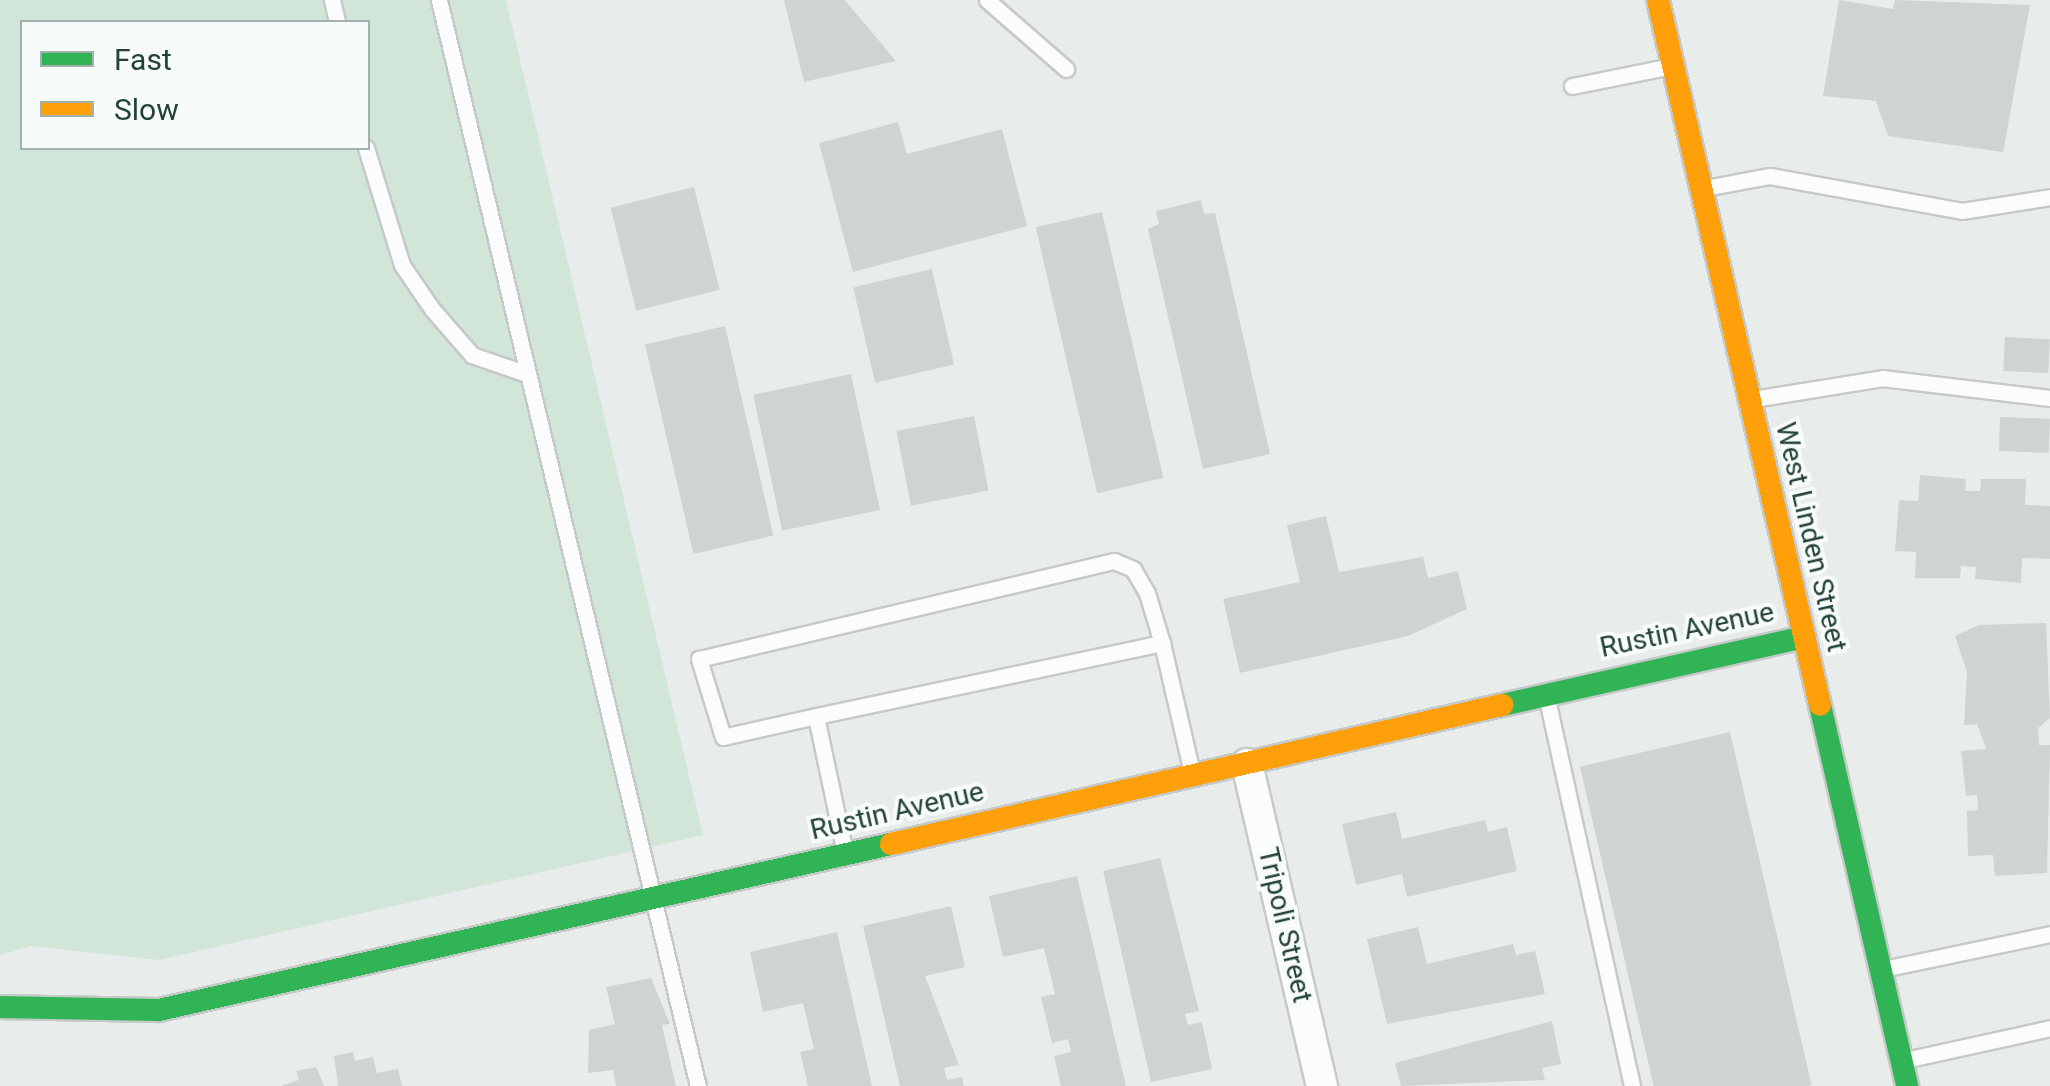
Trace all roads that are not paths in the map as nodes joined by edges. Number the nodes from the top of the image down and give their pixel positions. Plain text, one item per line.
1 (438, 0) edge
2 (986, 0) edge
3 (1658, 0) edge
4 (1673, 66) junction
5 (1066, 69) dead end
6 (1572, 86) dead end
7 (366, 150) edge
8 (1701, 189) junction
9 (2050, 197) edge
10 (524, 372) junction
11 (2050, 398) edge
12 (1749, 400) junction
13 (1803, 637) junction
14 (1162, 643) junction
15 (1545, 690) junction
16 (816, 716) junction
17 (1248, 764) junction
18 (1193, 776) junction
19 (845, 852) junction
20 (654, 898) junction
21 (2050, 934) edge
22 (1880, 969) junction
23 (0, 1007) edge
24 (2050, 1028) edge
25 (1902, 1061) junction
26 (698, 1086) edge
27 (1322, 1086) edge
28 (1632, 1086) edge
29 (1907, 1086) edge

1 - 10 lane
2 - 5 lane
3 - 4 street, West Linden Street
4 - 6 lane
4 - 8 street, West Linden Street
7 - 10 lane
8 - 9 lane
8 - 12 street, West Linden Street
10 - 20 lane
11 - 12 lane
12 - 13 street, West Linden Street
13 - 15 street, Rustin Avenue
13 - 22 street, West Linden Street
14 - 16 lane
14 - 16 lane
14 - 18 lane
15 - 17 street, Rustin Avenue
15 - 28 lane
16 - 19 lane
17 - 18 street, Rustin Avenue
17 - 27 street, Tripoli Street
18 - 19 street, Rustin Avenue
19 - 20 street, Rustin Avenue
20 - 23 street, Rustin Avenue
20 - 26 lane
21 - 22 lane
22 - 25 street, West Linden Street
24 - 25 lane
25 - 29 street, West Linden Street

